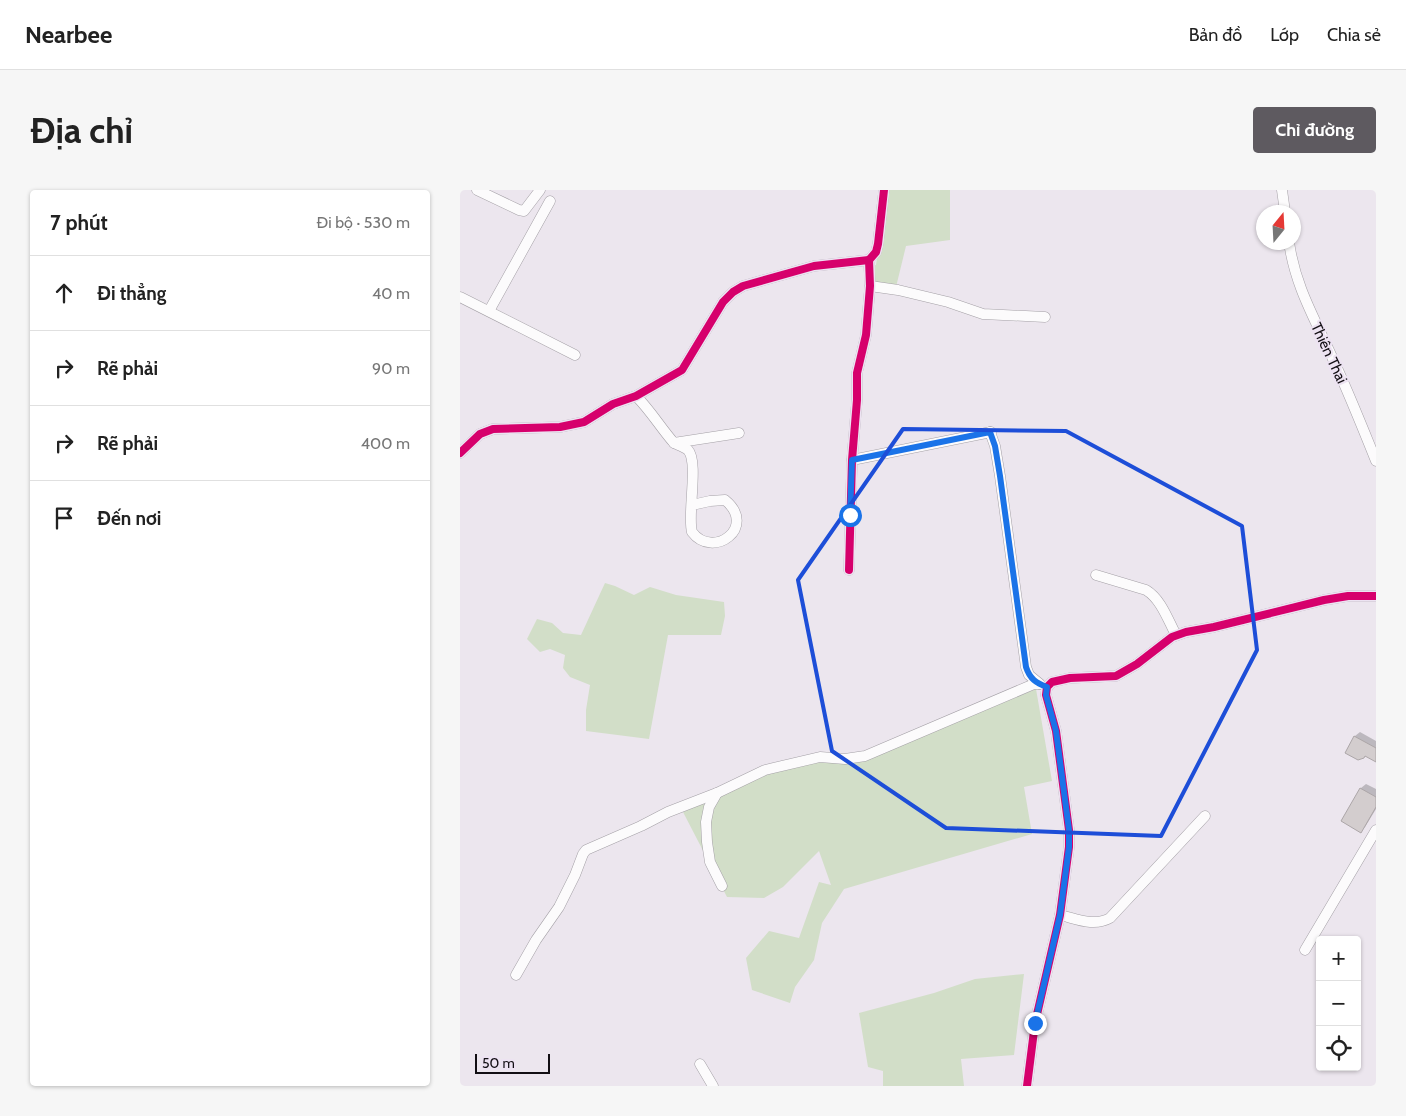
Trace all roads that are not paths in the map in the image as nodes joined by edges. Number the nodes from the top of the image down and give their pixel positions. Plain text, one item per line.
1 (477, 190) edge
2 (540, 190) edge
3 (884, 190) edge
4 (1282, 190) edge
5 (550, 201) dead end
6 (1283, 205) edge
7 (1290, 250) edge
8 (869, 260) junction
9 (870, 286) junction
10 (460, 297) edge
11 (489, 311) junction
12 (1045, 317) dead end
13 (575, 355) dead end
14 (636, 396) junction
15 (739, 433) dead end
16 (674, 443) junction
17 (460, 454) edge
18 (852, 460) junction
19 (1376, 460) edge
20 (692, 505) junction
21 (849, 570) dead end
22 (1096, 575) dead end
23 (1376, 596) edge
24 (1176, 635) junction
25 (1043, 686) junction
26 (717, 793) junction
27 (1205, 816) dead end
28 (1376, 830) edge
29 (722, 886) dead end
30 (1060, 915) junction
31 (1305, 950) dead end
32 (516, 975) dead end
33 (700, 1064) dead end
34 (713, 1086) edge
35 (1027, 1086) edge

1 - 2 street
3 - 8 street
4 - 6 street
5 - 11 street
7 - 19 street, Thiên Thai
8 - 9 street
8 - 14 street
9 - 12 street
9 - 18 street
10 - 11 street
11 - 13 street
14 - 16 street
14 - 17 street
15 - 16 street
16 - 20 street
18 - 21 street
18 - 25 street
20 - 20 street
22 - 24 street
23 - 24 street
24 - 25 street
25 - 26 street
25 - 30 street
26 - 29 street
26 - 32 street
27 - 30 street
28 - 31 street
30 - 35 street
33 - 34 street

